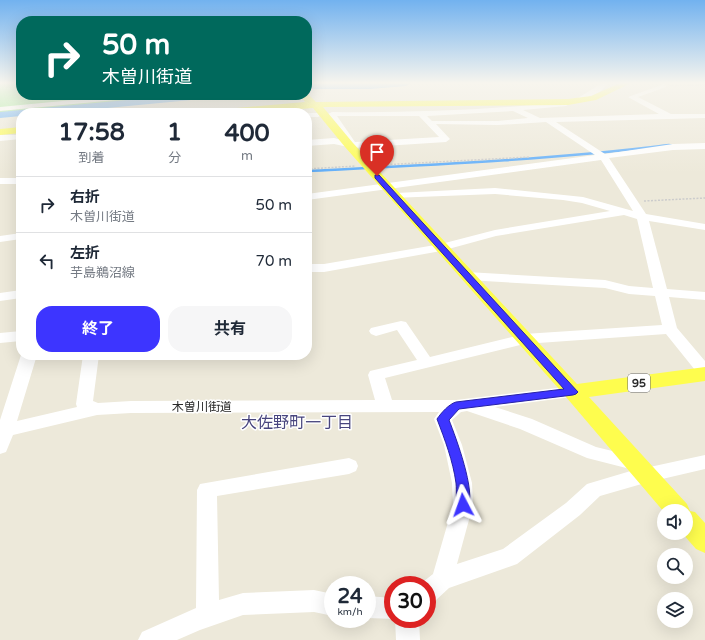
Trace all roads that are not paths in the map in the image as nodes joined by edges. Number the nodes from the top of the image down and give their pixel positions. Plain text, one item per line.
1 (319, 113) edge
2 (442, 113) edge
3 (521, 113) edge
4 (663, 113) edge
5 (421, 114) junction
6 (669, 116) junction
7 (705, 116) edge
8 (548, 120) junction
9 (430, 122) junction
10 (498, 123) junction
11 (540, 124) junction
12 (561, 128) junction
13 (518, 129) dead end
14 (16, 130) edge
15 (0, 132) edge
16 (16, 137) edge
17 (0, 138) edge
18 (312, 143) edge
19 (350, 145) junction
20 (705, 146) edge
21 (602, 155) junction
22 (0, 181) edge
23 (16, 181) edge
24 (391, 191) junction
25 (312, 197) edge
26 (624, 212) junction
27 (642, 217) junction
28 (705, 227) edge
29 (16, 237) edge
30 (0, 239) edge
31 (441, 247) junction
32 (312, 268) edge
33 (467, 276) junction
34 (662, 293) junction
35 (16, 295) edge
36 (705, 296) edge
37 (0, 297) edge
38 (670, 329) junction
39 (376, 331) dead end
40 (16, 336) edge
41 (0, 338) edge
42 (524, 339) junction
43 (27, 360) edge
44 (90, 360) edge
45 (427, 363) junction
46 (705, 373) edge
47 (573, 392) junction
48 (462, 405) junction
49 (385, 406) junction
50 (97, 409) junction
51 (3, 430) edge
52 (0, 447) edge
53 (705, 462) edge
54 (349, 466) dead end
55 (639, 469) junction
56 (672, 504) edge
57 (693, 528) edge
58 (705, 541) edge
59 (436, 584) edge
60 (436, 587) edge
61 (324, 603) edge
62 (208, 615) junction
63 (407, 628) edge
64 (150, 640) edge
65 (408, 640) edge

1 - 19 main road
2 - 5 street
3 - 11 street
4 - 6 street
5 - 9 street
5 - 19 street
6 - 7 street
6 - 8 street
8 - 11 street
8 - 12 street
9 - 10 street
9 - 19 street
10 - 11 street
10 - 13 street
11 - 12 street
12 - 21 street
14 - 15 main road
16 - 17 street
18 - 19 street
19 - 24 main road
20 - 21 street
21 - 24 street
21 - 27 street
22 - 23 street
24 - 25 street
24 - 26 street
24 - 31 main road
26 - 27 street
26 - 31 street
27 - 28 street
27 - 34 street
29 - 30 street
31 - 32 street
31 - 33 main road
33 - 34 street
33 - 42 main road
34 - 36 street
34 - 38 street
35 - 37 street
38 - 42 street
38 - 46 street
39 - 45 street
40 - 41 street
42 - 45 street
42 - 47 main road
43 - 51 street
44 - 50 street
45 - 49 street
46 - 47 main road, 95
47 - 48 street, 木曽川街道
47 - 55 main road
48 - 49 street, 木曽川街道
48 - 55 street
48 - 59 street
49 - 50 street, 木曽川街道
50 - 51 street, 木曽川街道
51 - 52 street
53 - 55 street
54 - 62 street
55 - 56 main road
55 - 60 street
57 - 58 main road
61 - 62 street
62 - 64 street
63 - 65 street

